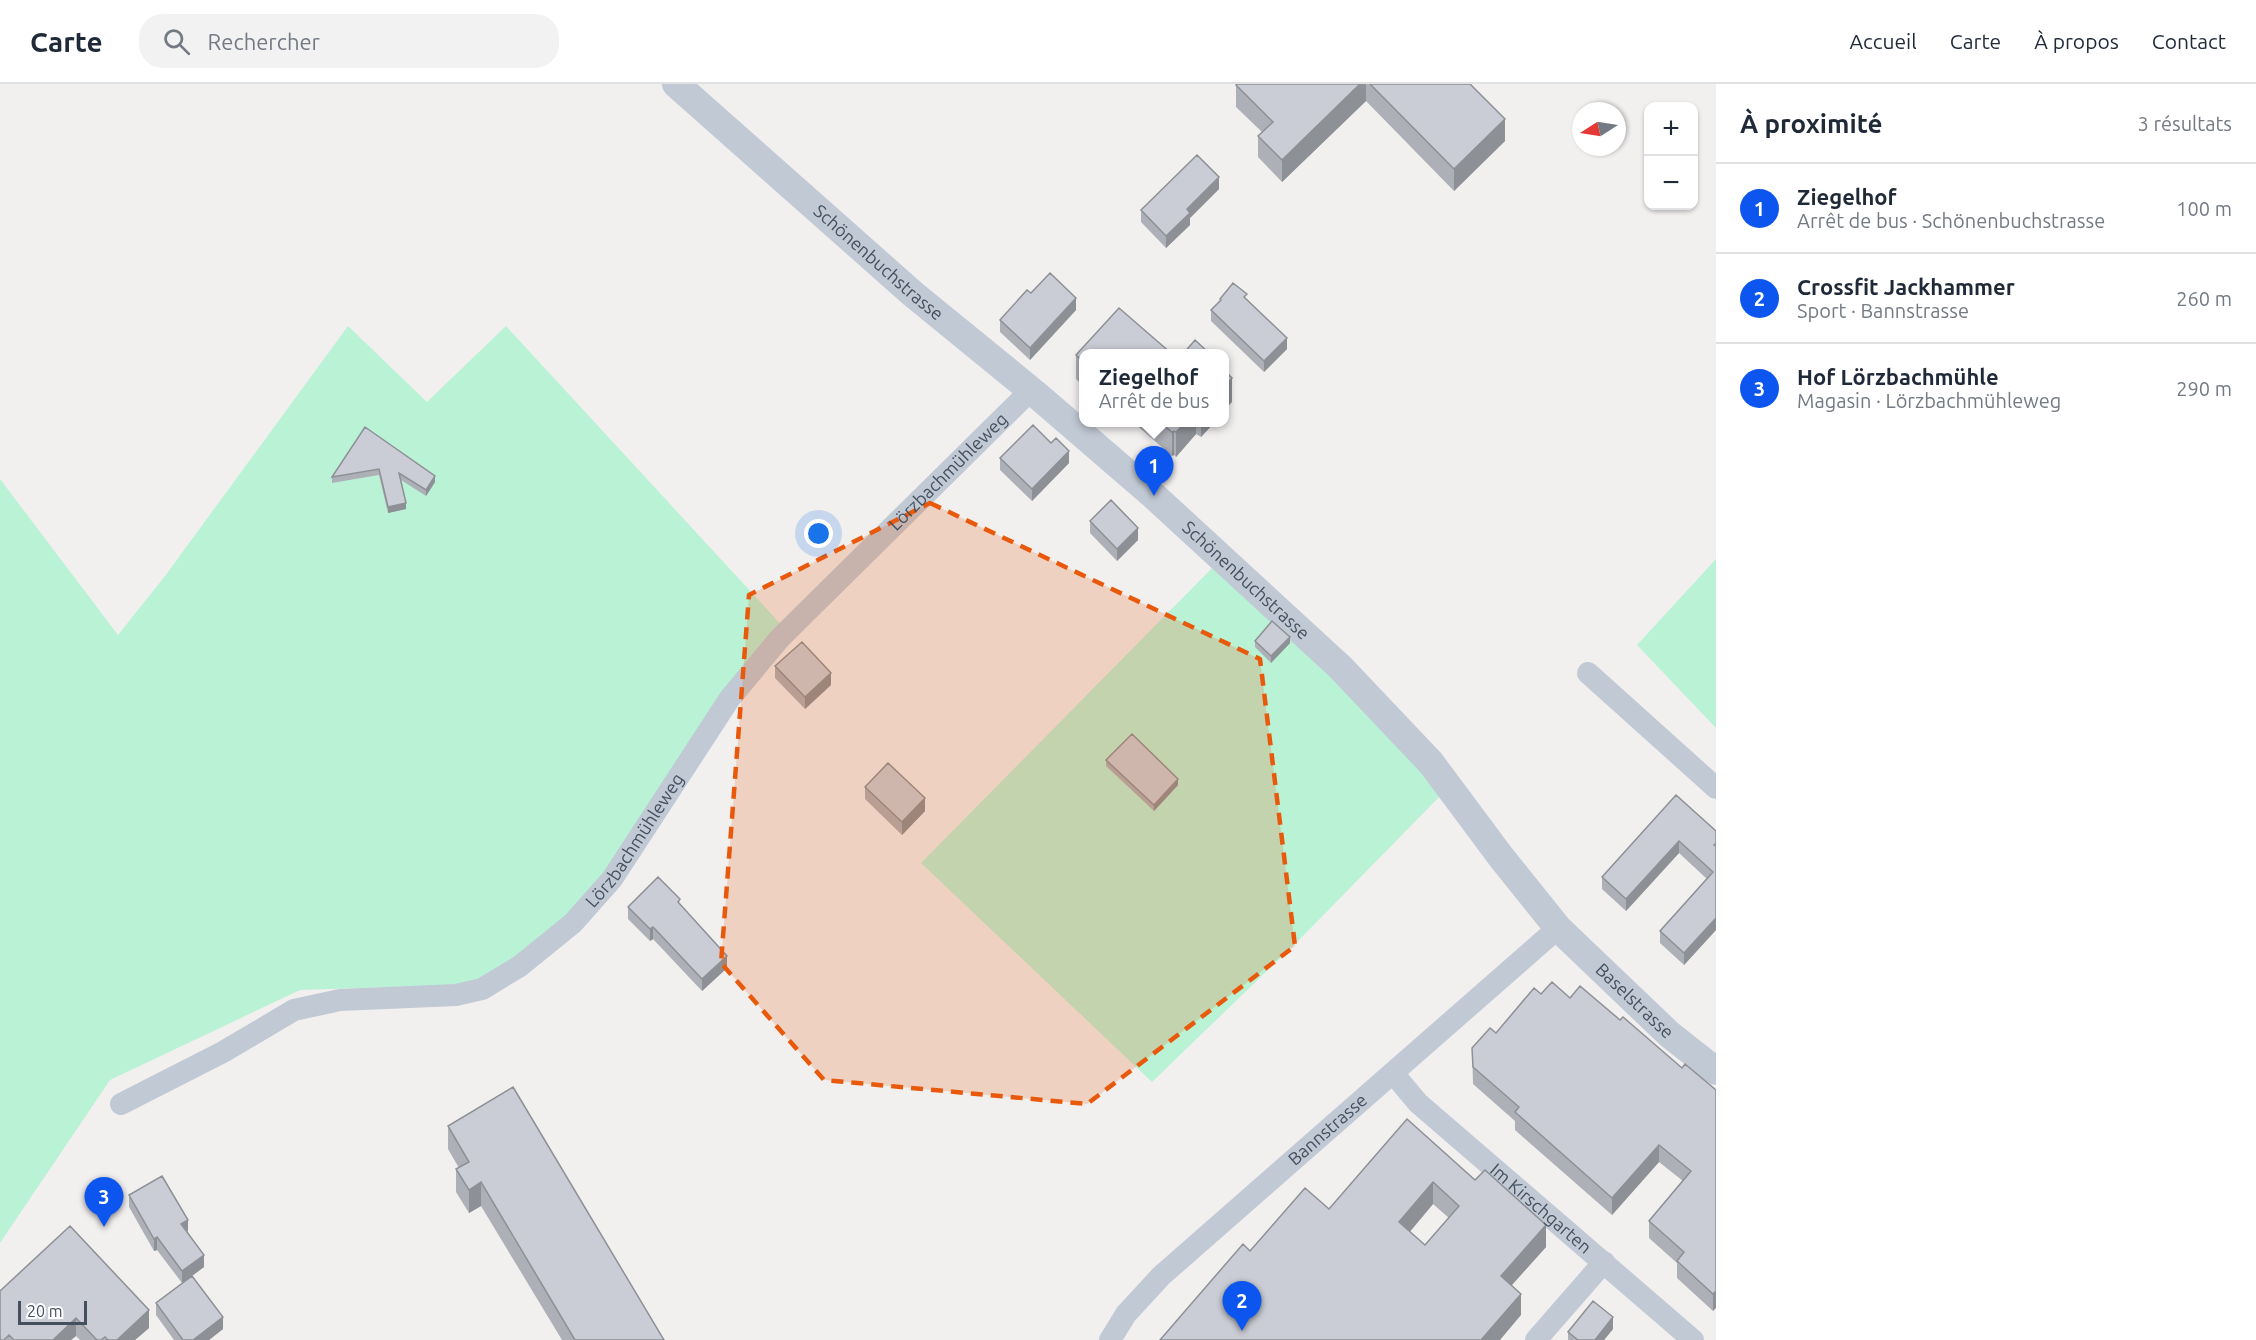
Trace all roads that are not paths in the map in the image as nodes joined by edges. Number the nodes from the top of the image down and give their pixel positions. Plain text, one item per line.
1 (676, 84) edge
2 (1031, 390) junction
3 (1588, 673) dead end
4 (1716, 788) edge
5 (1558, 928) junction
6 (1716, 1071) edge
7 (1394, 1073) junction
8 (121, 1104) dead end
9 (1604, 1262) junction
10 (1110, 1340) edge
11 (1536, 1340) edge
12 (1693, 1340) edge

1 - 2 street, Schönenbuchstrasse
2 - 5 street, Schönenbuchstrasse
2 - 8 street, Lörzbachmühleweg
3 - 4 street
5 - 6 street, Baselstrasse
5 - 7 street, Bannstrasse
7 - 9 street, Im Kirschgarten
7 - 10 street, Bannstrasse
9 - 11 street
9 - 12 street, Im Kirschgarten

